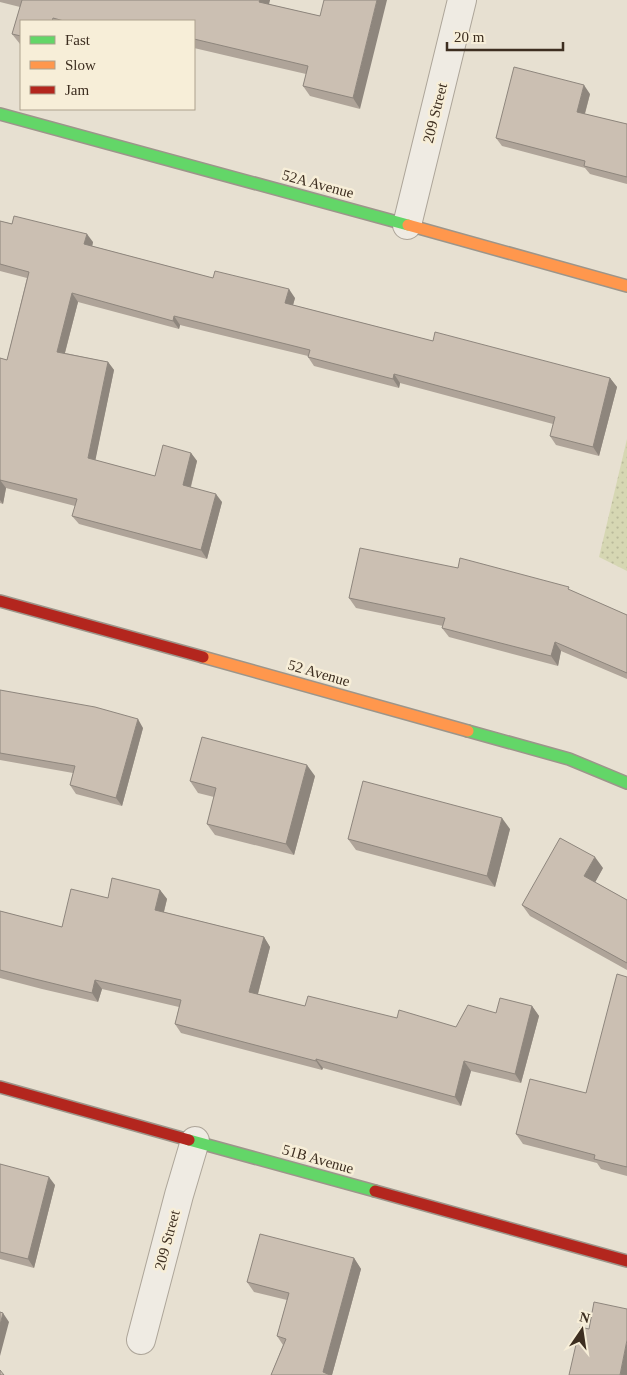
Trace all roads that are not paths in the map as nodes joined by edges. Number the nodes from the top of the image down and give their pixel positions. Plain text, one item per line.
1 (462, 0) edge
2 (0, 114) edge
3 (407, 225) junction
4 (627, 286) edge
5 (0, 601) edge
6 (627, 784) edge
7 (0, 1087) edge
8 (195, 1141) junction
9 (627, 1260) edge
10 (141, 1340) dead end

1 - 3 street, 209 Street
2 - 3 street, 52A Avenue
3 - 4 street, 52A Avenue
5 - 6 street, 52 Avenue
7 - 8 street, 51B Avenue
8 - 9 street, 51B Avenue
8 - 10 street, 209 Street

